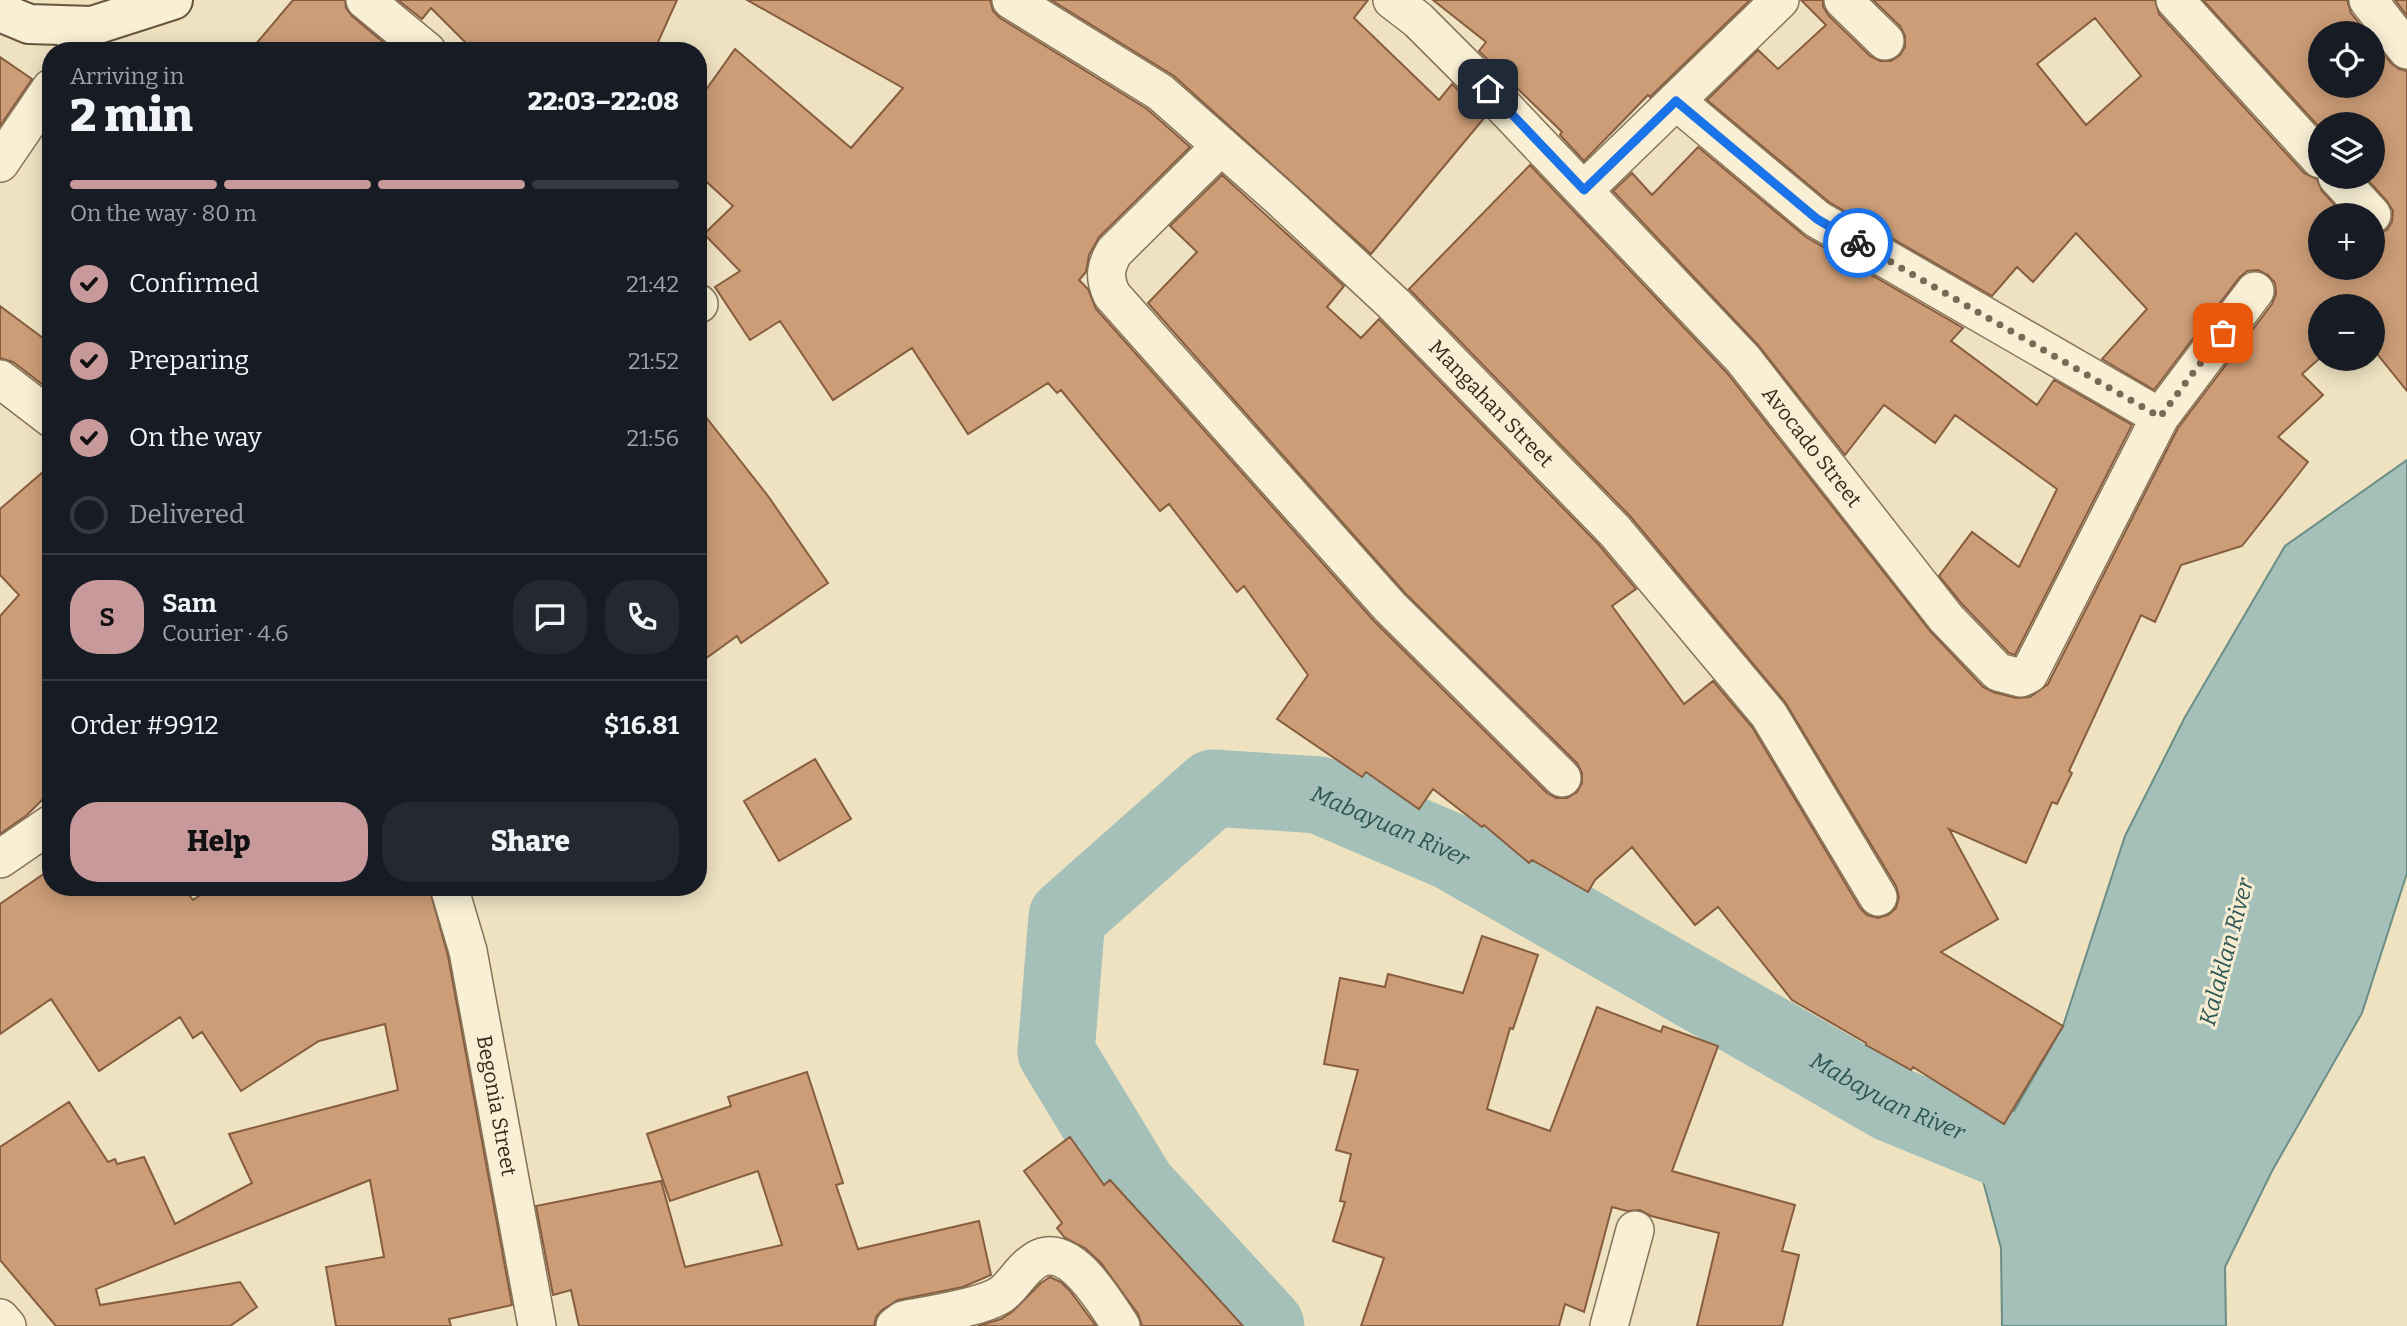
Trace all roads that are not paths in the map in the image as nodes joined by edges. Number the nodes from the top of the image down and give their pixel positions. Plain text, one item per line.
1 (173, 0) edge
2 (365, 0) edge
3 (1011, 0) edge
4 (1780, 0) edge
5 (1843, 0) edge
6 (2175, 0) edge
7 (2368, 0) edge
8 (1413, 7) edge
9 (0, 12) edge
10 (84, 38) edge
11 (1885, 41) dead end
12 (415, 42) edge
13 (2407, 50) edge
14 (42, 101) edge
15 (1676, 101) junction
16 (1221, 146) junction
17 (2308, 146) edge
18 (0, 163) edge
19 (2348, 189) edge
20 (1584, 190) junction
21 (2361, 203) edge
22 (2255, 291) dead end
23 (0, 379) edge
24 (42, 411) edge
25 (2160, 417) junction
26 (1562, 778) dead end
27 (42, 830) edge
28 (0, 859) edge
29 (452, 896) edge
30 (1878, 897) dead end
31 (1635, 1230) dead end
32 (0, 1318) edge
33 (7, 1326) edge
34 (537, 1326) edge
35 (895, 1326) edge
36 (1121, 1326) edge
37 (1609, 1326) edge

1 - 10 main road
2 - 12 street
3 - 16 street, Mangahan Street
4 - 15 street
5 - 11 street
6 - 17 street
7 - 13 street
8 - 20 street, Avocado Street
9 - 10 main road
14 - 18 street
15 - 20 street
15 - 25 street
16 - 26 street
16 - 30 street, Mangahan Street
19 - 21 street
20 - 25 street, Avocado Street
22 - 25 street
23 - 24 street
27 - 28 street
29 - 34 street, Begonia Street
31 - 37 street
32 - 33 street
35 - 36 street

